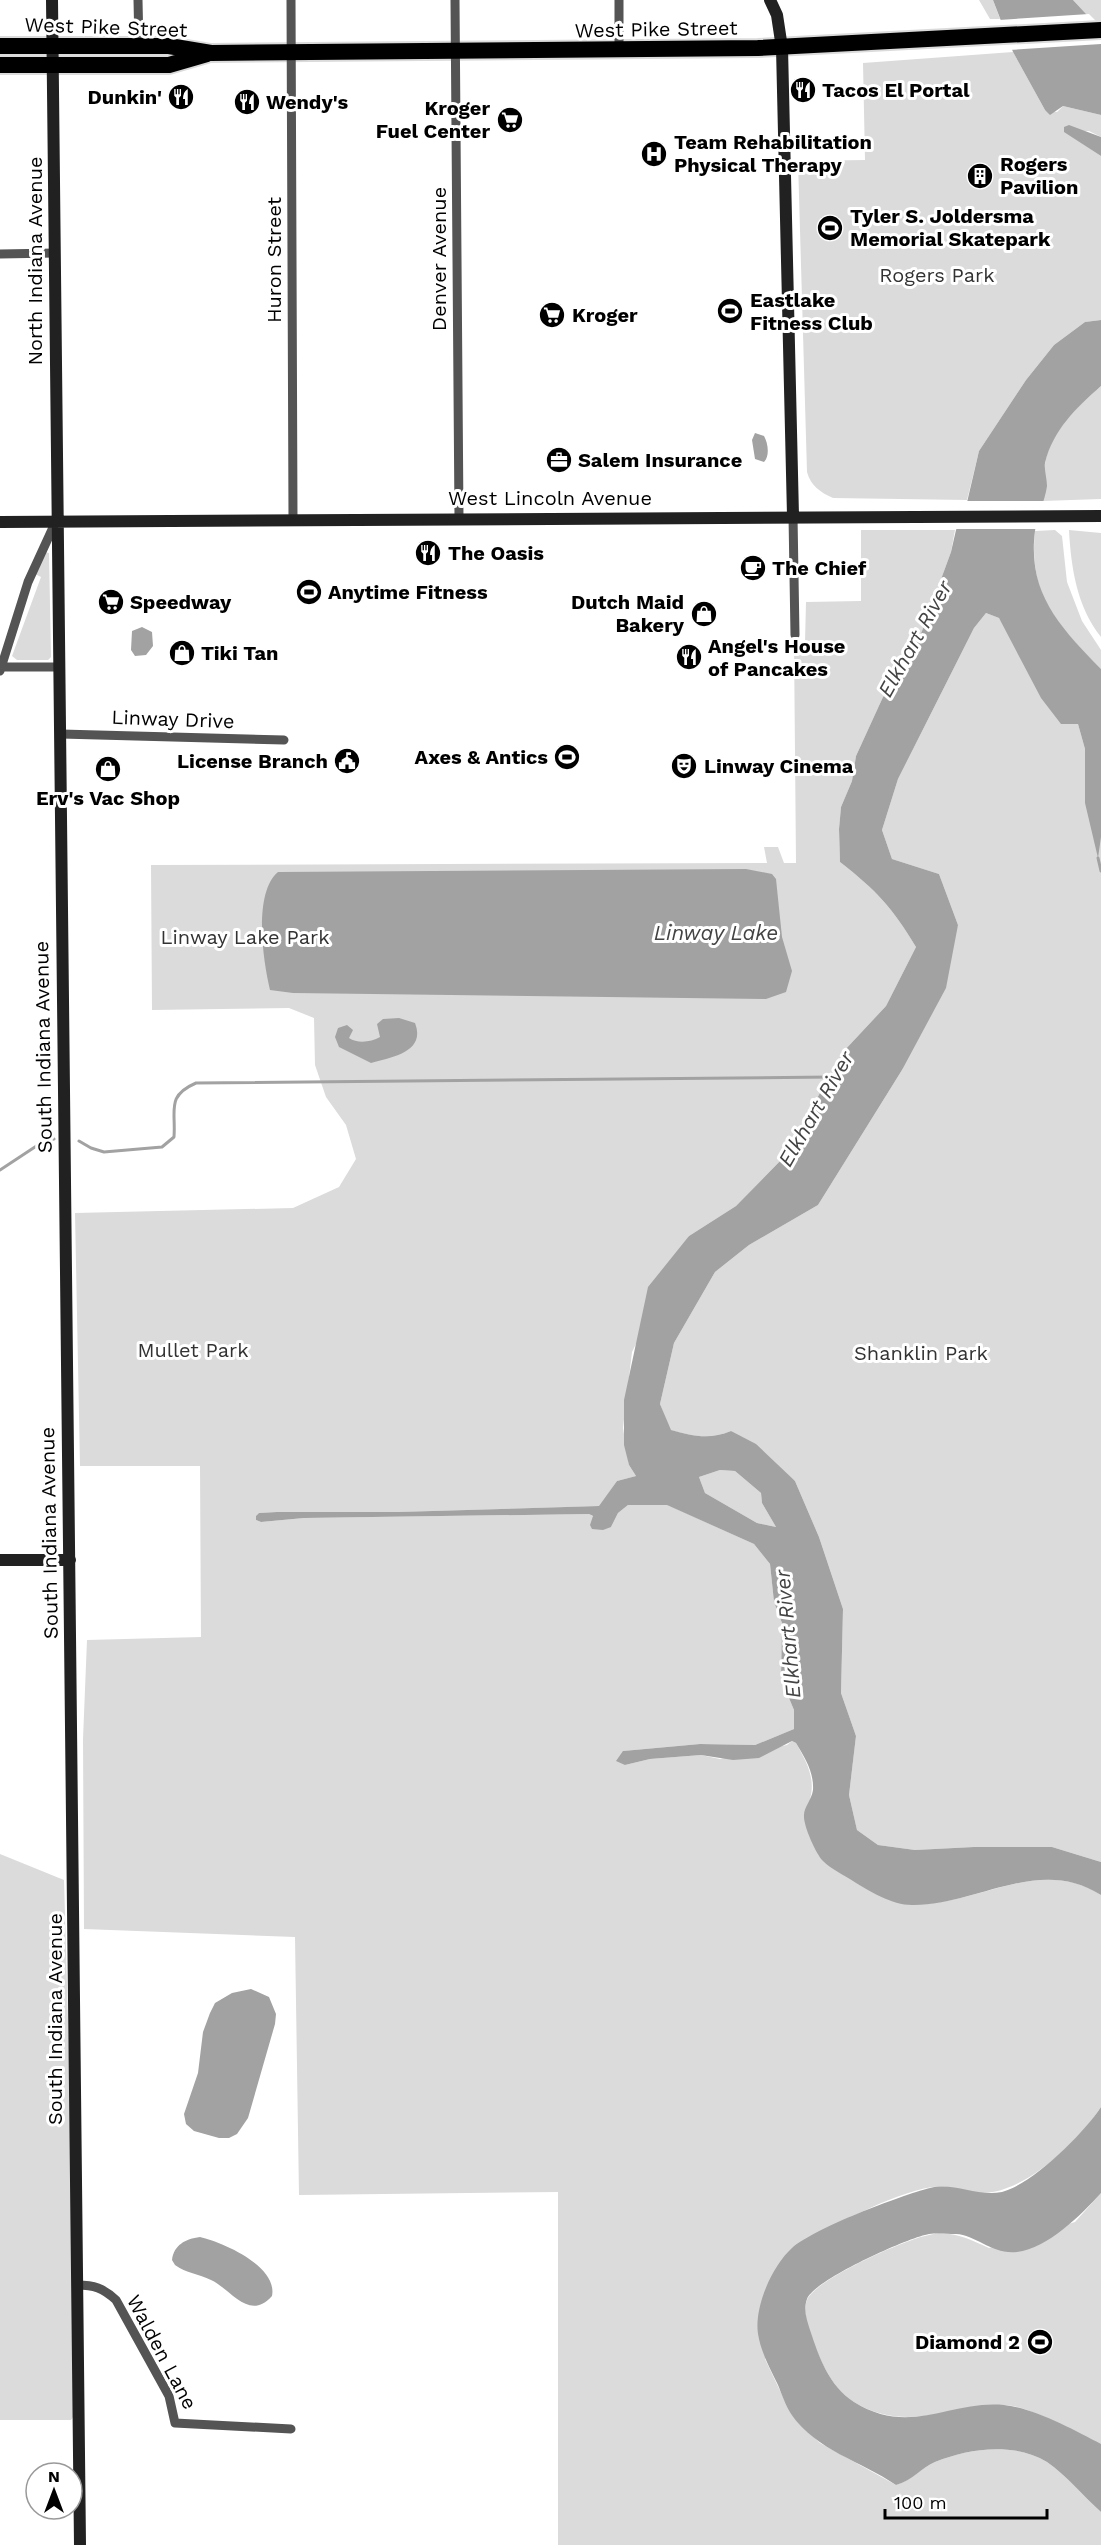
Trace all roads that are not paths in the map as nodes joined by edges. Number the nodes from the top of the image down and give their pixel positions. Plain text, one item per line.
1 (52, 0) edge
2 (138, 0) edge
3 (291, 0) edge
4 (455, 0) edge
5 (619, 0) edge
6 (770, 0) edge
7 (1101, 30) edge
8 (0, 46) edge
9 (53, 46) junction
10 (139, 46) junction
11 (782, 48) junction
12 (619, 50) junction
13 (456, 51) junction
14 (291, 52) junction
15 (211, 53) junction
16 (0, 65) edge
17 (54, 66) junction
18 (55, 253) junction
19 (0, 254) edge
20 (793, 516) junction
21 (1101, 516) edge
22 (459, 518) junction
23 (293, 520) junction
24 (56, 521) junction
25 (0, 522) edge
26 (795, 635) dead end
27 (60, 667) junction
28 (0, 669) edge
29 (61, 735) junction
30 (284, 740) dead end
31 (0, 1560) edge
32 (70, 1560) junction
33 (76, 2285) junction
34 (291, 2429) dead end
35 (80, 2545) edge

1 - 9 street, North Indiana Avenue
2 - 10 street
3 - 14 street, Huron Street
4 - 13 street, Denver Avenue
5 - 12 street
6 - 11 street
7 - 11 highway, West Pike Street
8 - 9 highway, West Pike Street
9 - 10 highway, West Pike Street
9 - 17 street, North Indiana Avenue
10 - 15 highway, West Pike Street
11 - 12 highway, West Pike Street
11 - 20 street
12 - 13 highway, West Pike Street
13 - 14 highway, West Pike Street
13 - 22 street, Denver Avenue
14 - 15 highway, West Pike Street
14 - 23 street, Huron Street
15 - 17 highway, West Pike Street
16 - 17 highway, West Pike Street
17 - 18 street, North Indiana Avenue
18 - 19 street
18 - 24 street, North Indiana Avenue
20 - 21 street, West Lincoln Avenue
20 - 22 street, West Lincoln Avenue
20 - 26 street
22 - 23 street, West Lincoln Avenue
23 - 24 street, West Lincoln Avenue
24 - 25 street, West Lincoln Avenue
24 - 27 street, South Indiana Avenue
24 - 28 street
27 - 28 street
27 - 29 street, South Indiana Avenue
29 - 30 street, Linway Drive
29 - 32 street, South Indiana Avenue
31 - 32 street
32 - 33 street, South Indiana Avenue
33 - 34 street, Walden Lane
33 - 35 street, South Indiana Avenue

